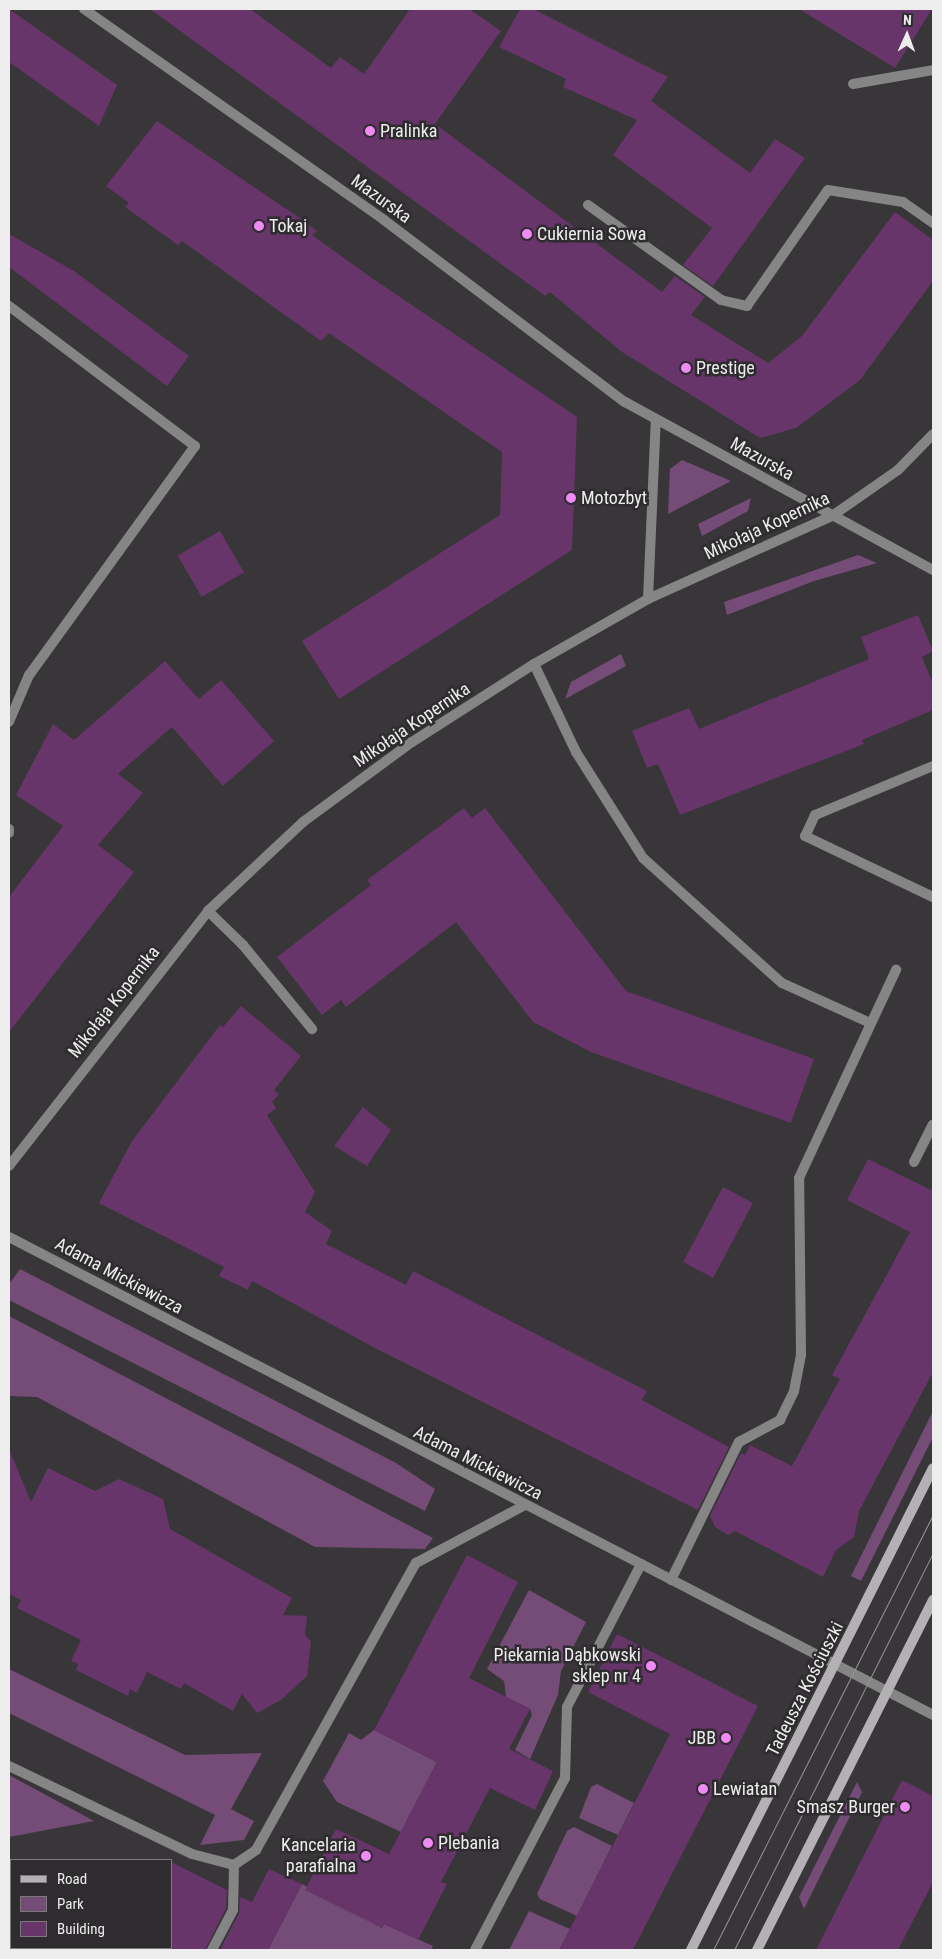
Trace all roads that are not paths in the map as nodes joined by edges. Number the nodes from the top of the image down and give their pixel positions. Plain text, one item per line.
1 (84, 9) edge
2 (933, 70) edge
3 (853, 84) dead end
4 (588, 205) dead end
5 (933, 224) edge
6 (9, 306) edge
7 (656, 419) junction
8 (933, 434) edge
9 (832, 516) junction
10 (933, 570) edge
11 (648, 599) junction
12 (534, 664) junction
13 (9, 722) edge
14 (933, 766) edge
15 (9, 829) edge
16 (9, 833) edge
17 (933, 897) edge
18 (208, 911) junction
19 (896, 970) dead end
20 (870, 1023) junction
21 (312, 1029) dead end
22 (933, 1124) edge
23 (914, 1162) dead end
24 (9, 1166) edge
25 (9, 1237) edge
26 (933, 1468) edge
27 (523, 1506) junction
28 (641, 1564) junction
29 (671, 1580) junction
30 (933, 1600) edge
31 (836, 1665) junction
32 (888, 1691) junction
33 (933, 1715) edge
34 (9, 1766) edge
35 (234, 1865) junction
36 (212, 1950) edge
37 (475, 1950) edge
38 (691, 1950) edge
39 (757, 1950) edge

1 - 7 street, Mazurska
2 - 3 street
4 - 5 street
6 - 13 street
7 - 9 street, Mazurska
7 - 11 street
8 - 9 street, Mikołaja Kopernika
9 - 10 street, Mazurska
9 - 11 street, Mikołaja Kopernika
11 - 12 street, Mikołaja Kopernika
12 - 18 street, Mikołaja Kopernika
12 - 20 street
14 - 17 street
15 - 16 street
18 - 21 street
18 - 24 street, Mikołaja Kopernika
19 - 20 street
20 - 29 street
22 - 23 street
25 - 27 street, Adama Mickiewicza
26 - 31 street, Tadeusza Kościuszki
27 - 28 street, Adama Mickiewicza
27 - 35 street
28 - 29 street, Adama Mickiewicza
28 - 37 street
29 - 31 street, Adama Mickiewicza
30 - 32 street
31 - 32 street, Adama Mickiewicza
31 - 38 street, Tadeusza Kościuszki
32 - 33 street, Adama Mickiewicza
32 - 39 street
34 - 35 street
35 - 36 street

